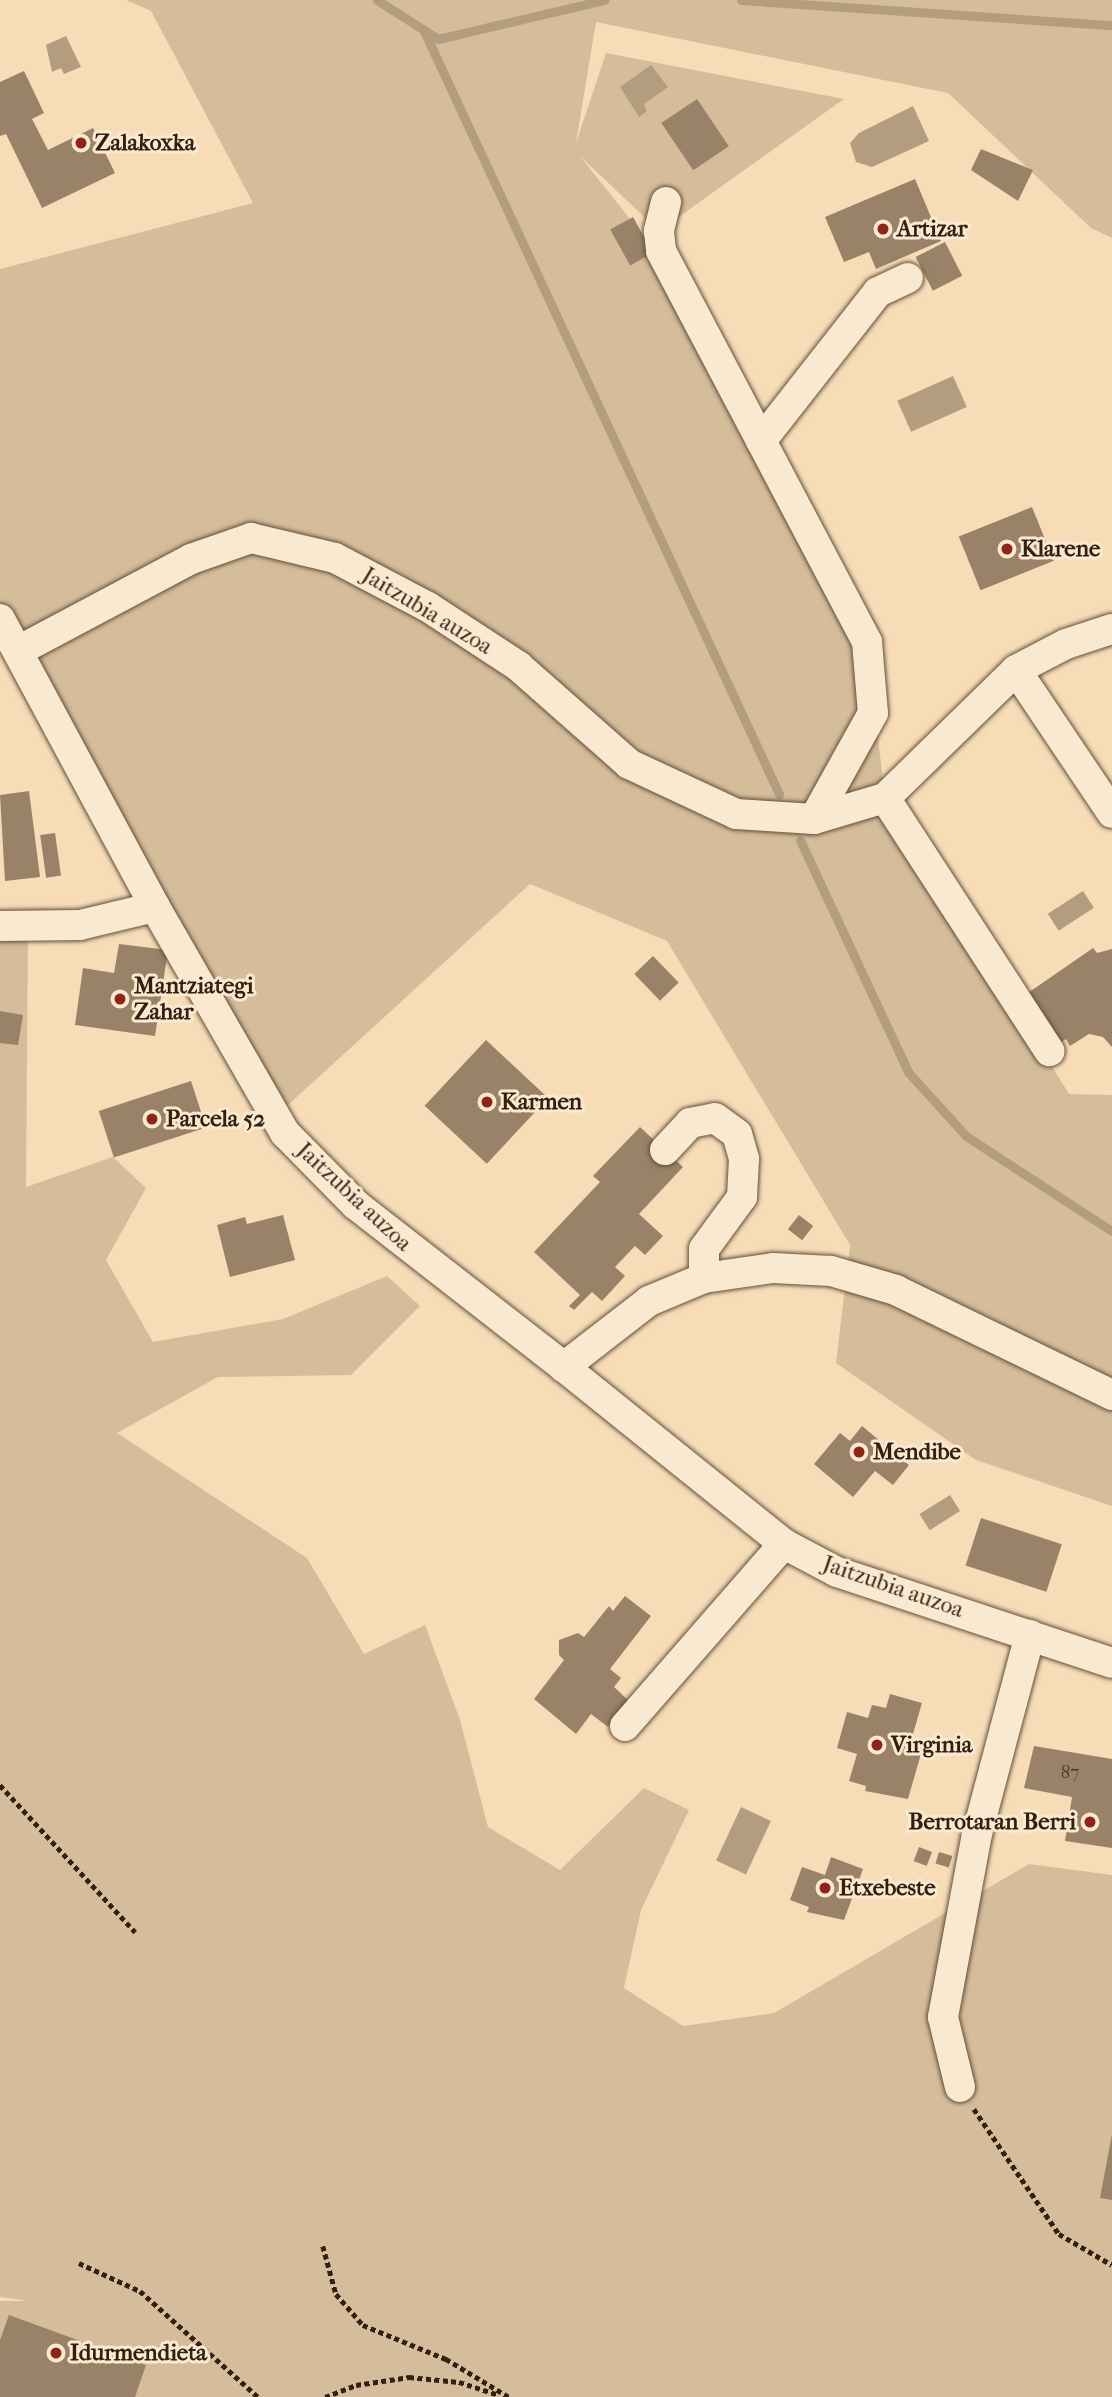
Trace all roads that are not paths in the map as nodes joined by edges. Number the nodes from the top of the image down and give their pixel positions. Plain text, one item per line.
1 (666, 202) dead end
2 (908, 278) dead end
3 (761, 441) junction
4 (0, 619) edge
5 (1112, 629) edge
6 (18, 651) junction
7 (1016, 670) junction
8 (885, 798) junction
9 (1112, 813) edge
10 (814, 819) junction
11 (155, 906) junction
12 (0, 926) edge
13 (1049, 1051) dead end
14 (665, 1150) dead end
15 (704, 1278) junction
16 (564, 1367) junction
17 (1112, 1395) edge
18 (784, 1544) junction
19 (1030, 1635) junction
20 (1112, 1663) edge
21 (625, 1726) dead end
22 (960, 2087) road end

1 - 3 street
2 - 3 street
3 - 10 street
4 - 6 street, Jaitzubia auzoa
5 - 7 street, Jaitzubia auzoa
6 - 10 street, Jaitzubia auzoa
6 - 11 street, Jaitzubia auzoa
7 - 8 street, Jaitzubia auzoa
7 - 9 street
8 - 10 street, Jaitzubia auzoa
8 - 13 street
11 - 12 street
11 - 16 street, Jaitzubia auzoa
14 - 15 street
15 - 16 street
15 - 17 street
16 - 18 street, Jaitzubia auzoa
18 - 19 street, Jaitzubia auzoa
18 - 21 street
19 - 20 street, Jaitzubia auzoa
19 - 22 street

